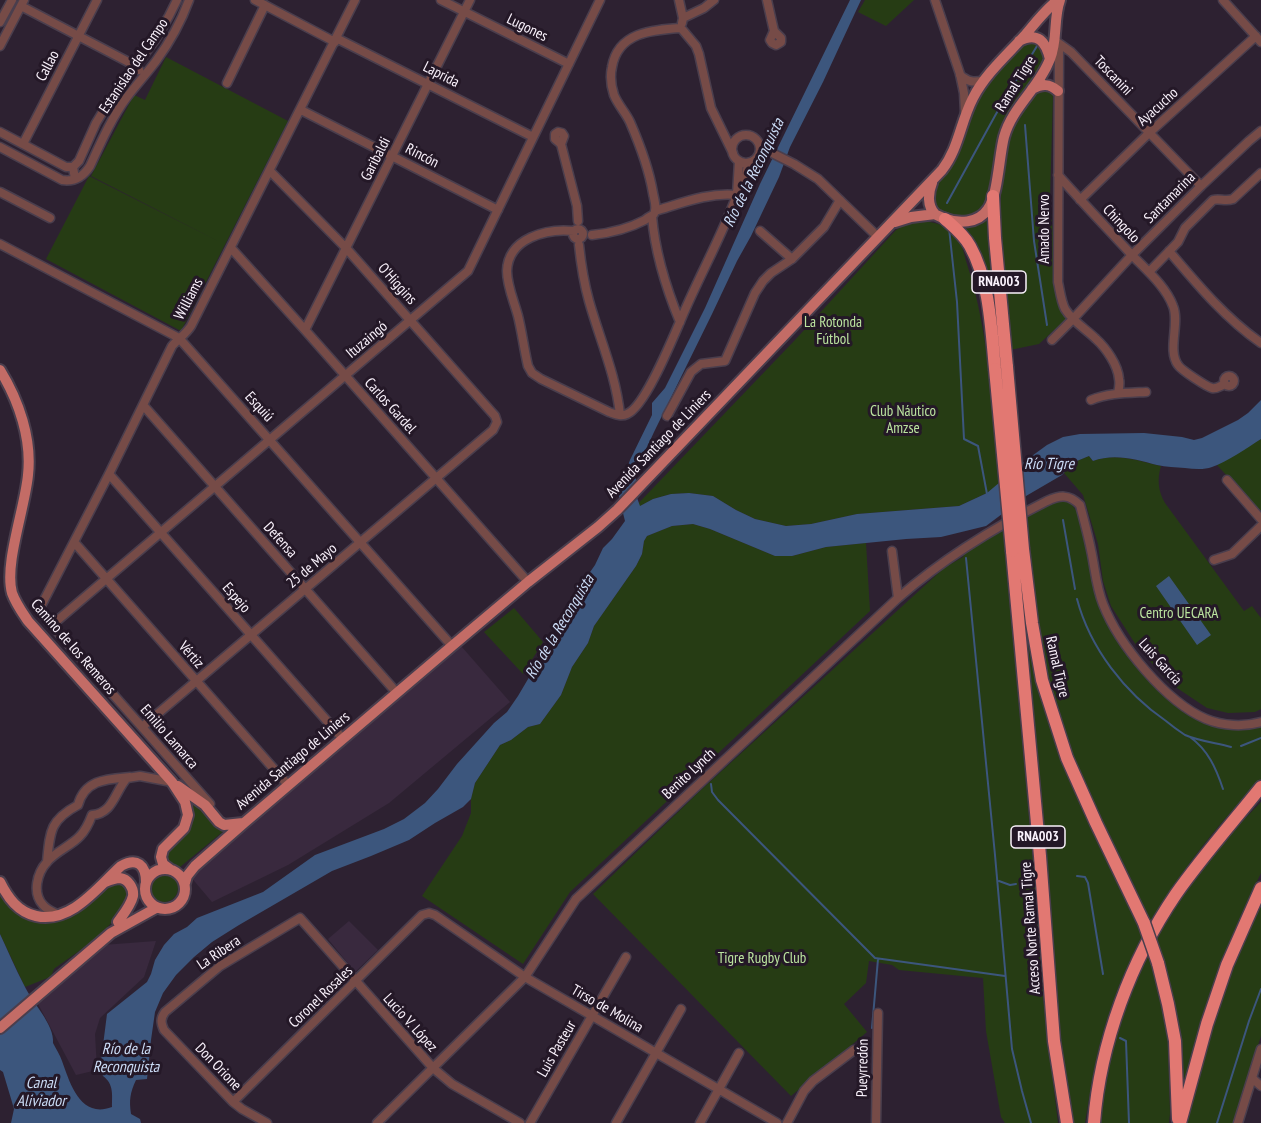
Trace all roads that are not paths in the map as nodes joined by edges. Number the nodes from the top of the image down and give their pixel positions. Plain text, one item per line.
1 (12, 0) edge
2 (97, 0) edge
3 (177, 0) edge
4 (189, 0) edge
5 (255, 0) edge
6 (355, 0) edge
7 (441, 0) edge
8 (470, 0) edge
9 (600, 0) edge
10 (679, 0) edge
11 (714, 0) edge
12 (767, 0) edge
13 (935, 0) edge
14 (1059, 0) edge
15 (1223, 0) edge
16 (23, 3) edge
17 (265, 5) junction
18 (464, 12) junction
19 (682, 18) junction
20 (0, 22) edge
21 (681, 28) junction
22 (774, 31) dead end
23 (79, 36) junction
24 (1258, 39) edge
25 (335, 40) junction
26 (1057, 41) junction
27 (1019, 42) junction
28 (0, 46) edge
29 (1050, 59) junction
30 (569, 64) junction
31 (136, 66) junction
32 (960, 74) junction
33 (145, 75) junction
34 (984, 80) junction
35 (227, 83) dead end
36 (429, 84) junction
37 (1032, 90) junction
38 (1058, 92) junction
39 (301, 110) junction
40 (965, 115) junction
41 (1261, 131) edge
42 (0, 132) edge
43 (723, 133) junction
44 (1149, 133) junction
45 (533, 137) junction
46 (735, 140) junction
47 (23, 144) junction
48 (561, 144) dead end
49 (760, 145) junction
50 (0, 147) edge
51 (759, 154) junction
52 (774, 154) junction
53 (393, 157) junction
54 (740, 159) junction
55 (73, 167) junction
56 (270, 171) junction
57 (1261, 173) edge
58 (1058, 176) junction
59 (935, 178) junction
60 (75, 179) junction
61 (1202, 186) junction
62 (0, 192) edge
63 (737, 195) junction
64 (993, 196) junction
65 (840, 200) junction
66 (1080, 200) junction
67 (498, 210) junction
68 (654, 213) junction
69 (940, 217) junction
70 (50, 218) dead end
71 (890, 225) junction
72 (760, 231) dead end
73 (579, 234) junction
74 (877, 239) junction
75 (0, 244) edge
76 (231, 248) junction
77 (346, 248) junction
78 (1169, 251) junction
79 (1132, 255) junction
80 (792, 259) junction
81 (1149, 272) junction
82 (1073, 319) junction
83 (411, 320) junction
84 (680, 322) junction
85 (305, 330) junction
86 (179, 338) junction
87 (1052, 340) dead end
88 (1261, 343) edge
89 (1001, 368) junction
90 (0, 370) edge
91 (345, 376) junction
92 (1225, 384) dead end
93 (1146, 392) dead end
94 (1118, 393) junction
95 (1091, 400) dead end
96 (143, 405) junction
97 (620, 415) junction
98 (667, 416) dead end
99 (496, 422) joint
100 (269, 440) junction
101 (109, 474) junction
102 (436, 478) junction
103 (1227, 480) dead end
104 (215, 487) junction
105 (1064, 496) joint
106 (1261, 519) edge
107 (1261, 526) edge
108 (161, 533) junction
109 (74, 542) junction
110 (360, 543) junction
111 (1018, 550) junction
112 (892, 551) dead end
113 (1214, 560) dead end
114 (106, 579) junction
115 (528, 582) junction
116 (305, 589) junction
117 (898, 598) junction
118 (41, 606) joint
119 (52, 625) junction
120 (251, 635) junction
121 (452, 646) junction
122 (196, 681) junction
123 (397, 693) junction
124 (1261, 722) edge
125 (142, 727) junction
126 (343, 739) junction
127 (131, 777) junction
128 (172, 782) junction
129 (288, 785) junction
130 (1261, 787) edge
131 (1261, 797) edge
132 (210, 804) dead end
133 (78, 805) junction
134 (92, 815) junction
135 (244, 823) junction
136 (1223, 834) junction
137 (214, 849) junction
138 (47, 862) junction
139 (173, 871) junction
140 (0, 882) edge
141 (105, 882) junction
142 (184, 883) junction
143 (145, 886) junction
144 (1261, 888) edge
145 (156, 908) junction
146 (429, 913) joint
147 (59, 915) junction
148 (300, 918) joint
149 (118, 922) junction
150 (111, 933) junction
151 (626, 957) dead end
152 (525, 977) junction
153 (356, 982) junction
154 (681, 1009) dead end
155 (878, 1013) dead end
156 (592, 1016) junction
157 (161, 1019) joint
158 (0, 1028) edge
159 (1261, 1049) edge
160 (854, 1050) dead end
161 (655, 1053) junction
162 (740, 1053) dead end
163 (433, 1068) junction
164 (1252, 1078) junction
165 (1261, 1086) edge
166 (719, 1090) junction
167 (233, 1102) junction
168 (267, 1123) edge
169 (377, 1123) edge
170 (520, 1123) edge
171 (530, 1123) edge
172 (616, 1123) edge
173 (700, 1123) edge
174 (777, 1123) edge
175 (787, 1123) edge
176 (876, 1123) edge
177 (1067, 1123) edge
178 (1094, 1123) edge
179 (1179, 1123) edge
180 (1238, 1123) edge

1 - 20 street
2 - 23 street, Callao
3 - 31 street, Estanislao del Campo
4 - 33 street, Estanislao del Campo
5 - 17 street, Laprida
6 - 25 street, Williams
7 - 18 street, Lugones
8 - 18 street, Garibaldi
9 - 30 street, Ituzaingó
10 - 19 street
11 - 19 street
12 - 22 street
13 - 32 street
14 - 26 main road, Avenida Santiago de Liniers / RNA003
14 - 27 main road, Avenida Santiago de Liniers
15 - 24 street
16 - 23 street
16 - 28 street
17 - 25 street, Laprida
17 - 35 street
18 - 30 street, Lugones
18 - 36 street, Garibaldi
19 - 21 street
21 - 43 street
21 - 68 street
23 - 31 street
23 - 47 street, Callao
24 - 44 street, Ayacucho
25 - 36 street, Laprida
25 - 39 street, Williams
26 - 29 main road, Avenida Santiago de Liniers / RNA003
26 - 38 street, Amado Nervo
26 - 44 street, Toscanini
27 - 29 main road
27 - 34 main road, Avenida Santiago de Liniers
29 - 37 main road, Ramal Tigre / RNA003
30 - 45 street, Ituzaingó
31 - 33 street
31 - 55 street, Estanislao del Campo
32 - 34 street
32 - 40 street
33 - 60 street, Estanislao del Campo
34 - 40 main road, Avenida Santiago de Liniers
36 - 45 street, Laprida
36 - 53 street, Garibaldi
37 - 38 main road
37 - 64 main road, Ramal Tigre / RNA003
38 - 58 street, Amado Nervo
39 - 53 street, Rincón
39 - 56 street, Williams
40 - 59 main road, Avenida Santiago de Liniers
41 - 61 street, Santamarina
42 - 47 street
43 - 46 street
43 - 54 street
44 - 61 street, Toscanini
44 - 66 street, Ayacucho
45 - 67 street, Ituzaingó
46 - 49 street
46 - 54 street
47 - 55 street
48 - 73 street
49 - 51 street
49 - 52 street
50 - 60 street
51 - 52 street
51 - 54 street
52 - 65 street
53 - 67 street, Rincón
53 - 77 street, Garibaldi
54 - 63 street
55 - 60 street
56 - 76 street, Williams
56 - 77 street, O'Higgins
57 - 78 street
58 - 66 street, Chingolo
58 - 82 street, Amado Nervo
59 - 69 main road
59 - 71 main road, Avenida Santiago de Liniers
61 - 79 street, Santamarina
62 - 70 street
63 - 68 street
63 - 84 street
64 - 69 main road, Ramal Tigre
64 - 89 highway, Ramal Tigre / RNA003
65 - 74 street
65 - 80 street
66 - 79 street, Chingolo
67 - 83 street, Ituzaingó
68 - 73 street
68 - 84 street
69 - 71 main road
69 - 89 highway, Ramal Tigre / RNA003
71 - 74 main road, Avenida Santiago de Liniers
72 - 80 street
73 - 97 street
73 - 97 street
74 - 115 main road, Avenida Santiago de Liniers
75 - 86 street, Esquiú
76 - 85 street, Carlos Gardel
76 - 86 street, Williams
77 - 83 street, O'Higgins
77 - 85 street, Garibaldi
78 - 81 street
78 - 88 street
79 - 81 street, Chingolo
79 - 82 street, Santamarina
80 - 98 street
81 - 92 street, Chingolo
82 - 87 street, Santamarina
82 - 94 street, Amado Nervo
83 - 91 street, Ituzaingó
83 - 99 street, O'Higgins
84 - 97 street
85 - 91 street, Carlos Gardel
86 - 96 street, Williams
86 - 100 street, Esquiú
89 - 111 highway, Ramal Tigre / RNA003, bridge
90 - 128 main road, Camino de los Remeros
91 - 100 street, Ituzaingó
91 - 102 street, Carlos Gardel
93 - 94 street
94 - 95 street
96 - 101 street, Williams
96 - 104 street, Defensa
99 - 102 street, 25 de Mayo
100 - 104 street, Ituzaingó
100 - 110 street, Esquiú
101 - 108 street, Espejo
101 - 109 street, Williams
102 - 110 street, 25 de Mayo
102 - 115 street, Carlos Gardel
103 - 106 street
104 - 108 street, Ituzaingó
104 - 116 street, Defensa
105 - 117 street, Benito Lynch
105 - 124 street, Luis García
107 - 113 street
108 - 114 street, Ituzaingó
108 - 120 street, Espejo
109 - 114 street, Vértiz
109 - 118 street, Williams
110 - 116 street, 25 de Mayo
110 - 121 street, Esquiú
111 - 177 highway, Acceso Norte Ramal Tigre / RNA003
111 - 179 highway, Ramal Tigre / RNA003, bridge
112 - 117 street
114 - 119 street, Ituzaingó
114 - 122 street, Vértiz
115 - 121 main road, Avenida Santiago de Liniers
116 - 120 street, 25 de Mayo
116 - 123 street, Defensa
117 - 152 street, Benito Lynch
118 - 119 street, Emilio Lamarca
119 - 125 street, Emilio Lamarca
120 - 122 street, 25 de Mayo
120 - 126 street, Espejo
121 - 123 main road, Avenida Santiago de Liniers
122 - 125 street, 25 de Mayo
122 - 129 street, Vértiz
123 - 126 main road, Avenida Santiago de Liniers
125 - 132 street, Emilio Lamarca
126 - 129 main road, Avenida Santiago de Liniers
127 - 128 street
127 - 133 street
127 - 134 street
128 - 135 main road, Camino de los Remeros
128 - 139 main road, Camino de los Remeros
129 - 135 main road, Avenida Santiago de Liniers
130 - 136 highway
131 - 136 highway
133 - 134 street
133 - 138 street
134 - 138 street
135 - 137 main road, Avenida Santiago de Liniers
136 - 178 highway
137 - 139 main road, Avenida Santiago de Liniers
137 - 142 main road, Avenida Santiago de Liniers
138 - 147 street
139 - 142 main road
139 - 143 main road
140 - 147 main road
141 - 143 main road
141 - 147 main road
141 - 149 main road
142 - 145 main road
143 - 145 main road
143 - 149 main road
144 - 179 highway
145 - 150 main road
146 - 152 street, Tirso de Molina
146 - 153 street, Coronel Rosales
148 - 153 street, Lucio V. López
148 - 157 street, La Ribera
149 - 150 main road
150 - 158 main road
151 - 156 street, Luis Pasteur
152 - 156 street, Tirso de Molina
152 - 163 street, Benito Lynch
153 - 163 street, Lucio V. López
153 - 167 street, Coronel Rosales
154 - 161 street
155 - 176 street, Pueyrredón
156 - 161 street, Tirso de Molina
156 - 171 street, Luis Pasteur
157 - 167 street, Don Orione
159 - 164 street
160 - 175 street
161 - 166 street, Tirso de Molina
161 - 172 street
162 - 166 street
163 - 169 street, Benito Lynch
163 - 170 street, Lucio V. López
164 - 165 street
164 - 180 street
166 - 173 street
166 - 174 street, Tirso de Molina
167 - 168 street, Don Orione

